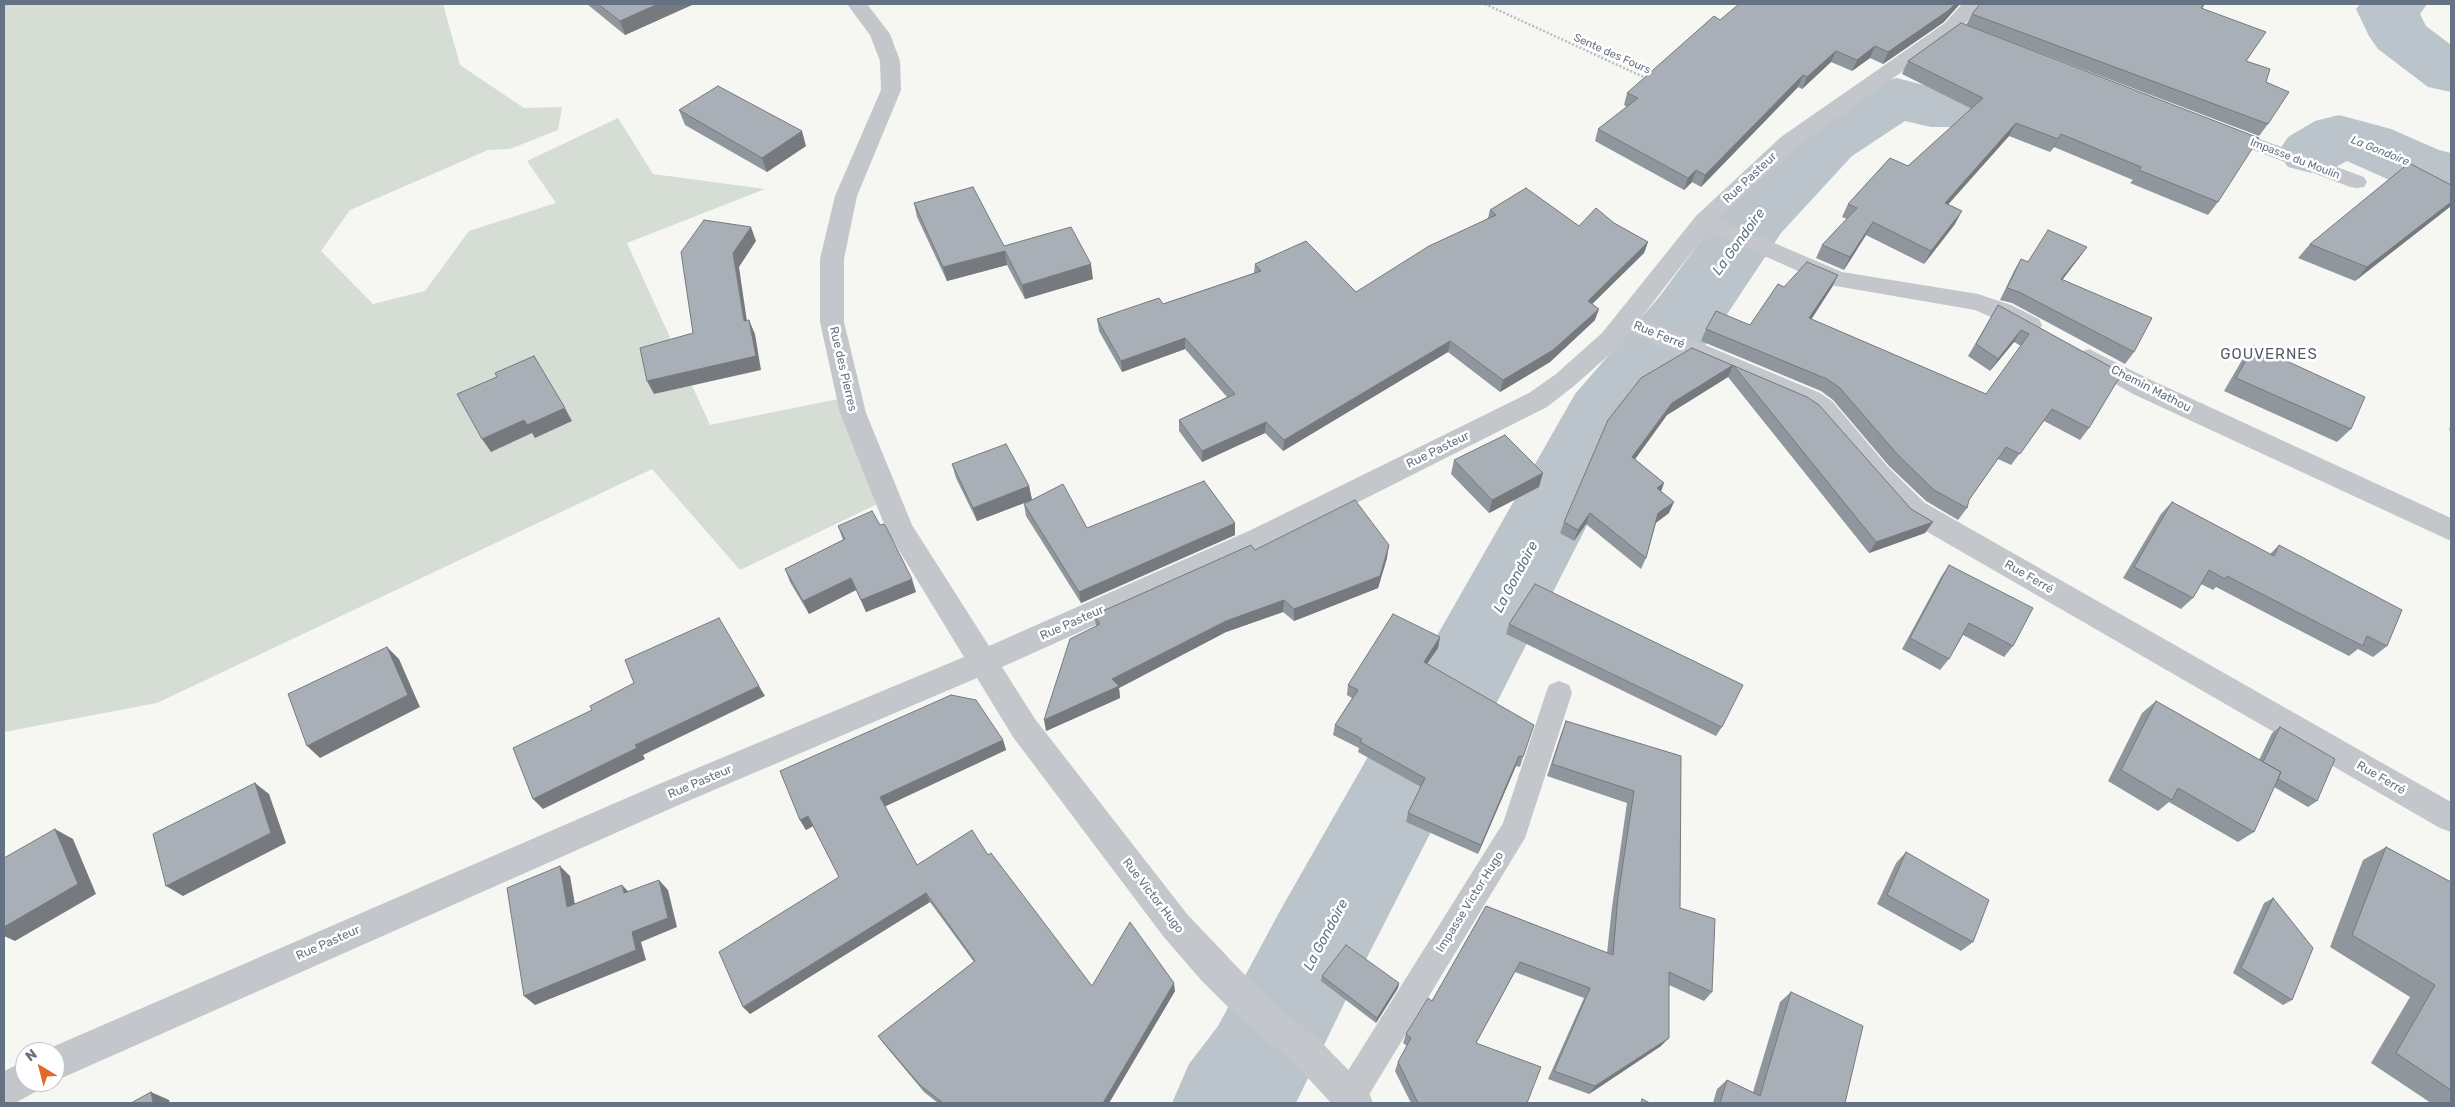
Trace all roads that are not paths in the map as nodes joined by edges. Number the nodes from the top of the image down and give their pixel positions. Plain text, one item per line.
1 (857, 4) edge
2 (1972, 4) edge
3 (2210, 127) edge
4 (2357, 182) dead end
5 (1704, 221) junction
6 (1626, 321) junction
7 (2046, 334) edge
8 (2072, 349) edge
9 (2451, 530) edge
10 (982, 662) junction
11 (1559, 693) dead end
12 (2451, 818) edge
13 (65, 1059) edge
14 (15, 1084) edge
15 (4, 1090) edge
16 (1353, 1100) edge

1 - 10 street, Rue des Pierres
2 - 5 street, Rue Pasteur
3 - 4 lane, Impasse du Moulin
5 - 6 street, Rue Pasteur
5 - 7 street
6 - 10 street, Rue Pasteur
6 - 12 street, Rue Ferré
8 - 9 street, Chemin Mathou
10 - 13 street, Rue Pasteur
10 - 16 street, Rue Victor Hugo
11 - 16 lane, Impasse Victor Hugo
14 - 15 street

